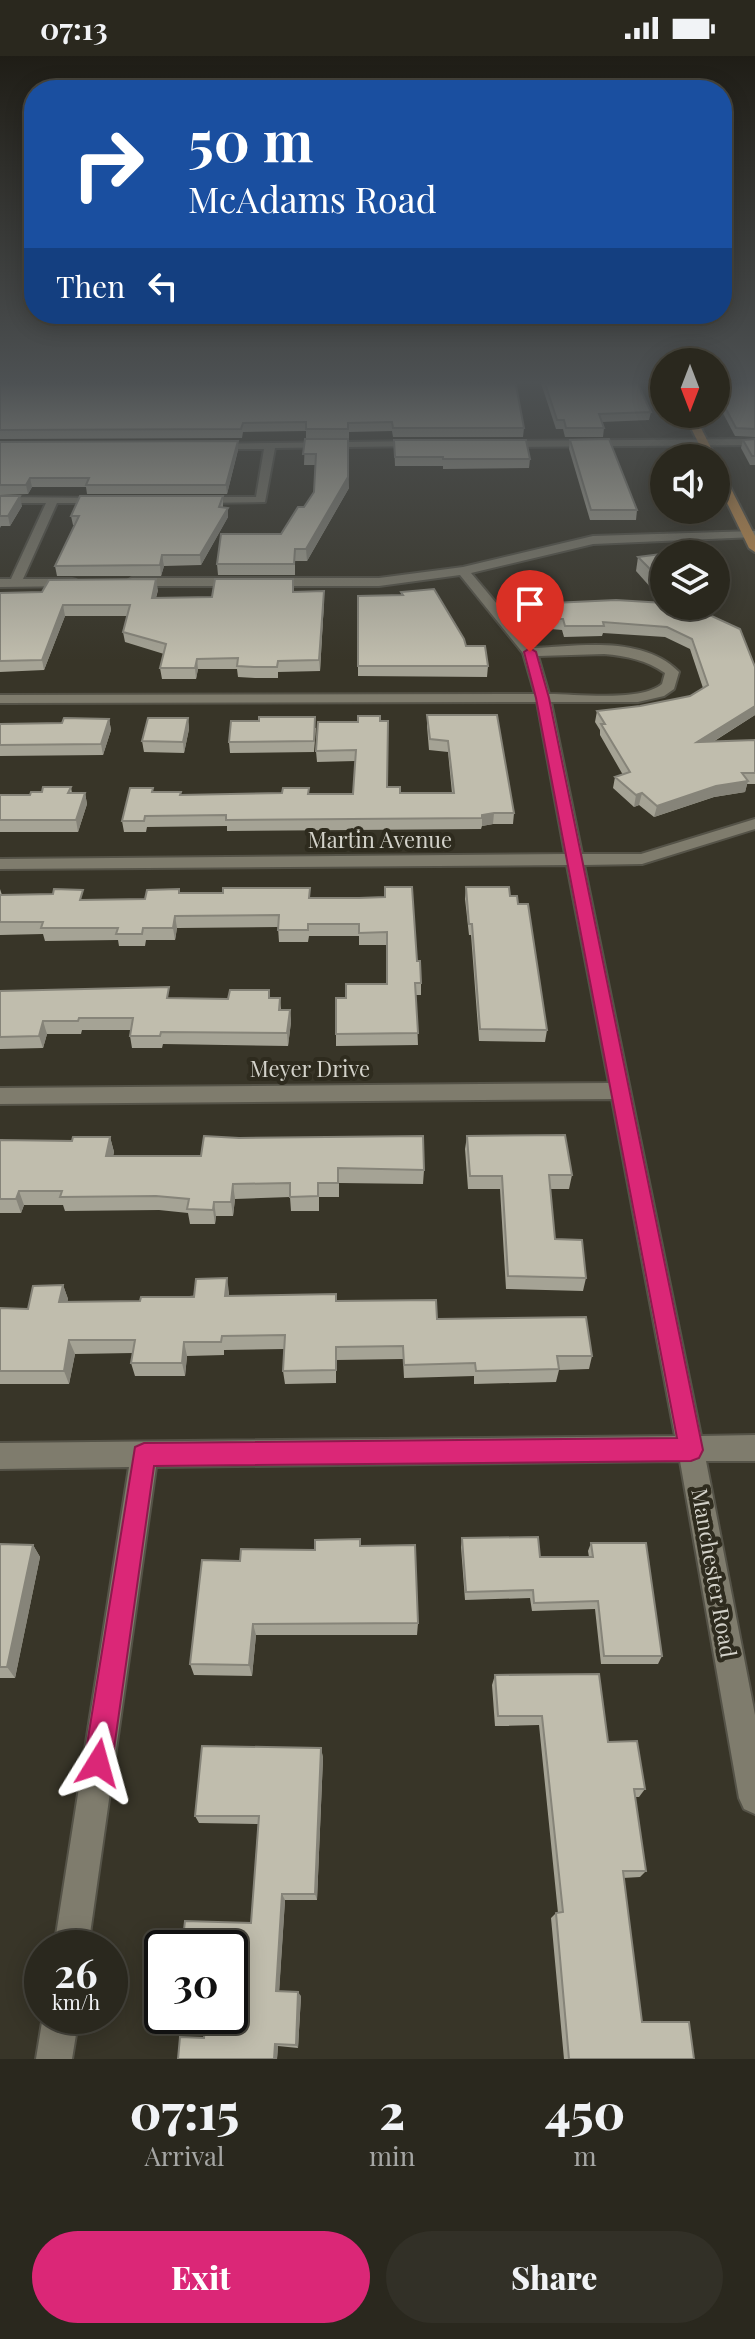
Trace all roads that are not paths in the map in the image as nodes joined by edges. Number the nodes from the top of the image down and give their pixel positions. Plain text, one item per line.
1 (265, 473) edge
2 (730, 494) edge
3 (0, 500) edge
4 (53, 500) junction
5 (117, 500) edge
6 (181, 500) edge
7 (752, 534) edge
8 (755, 548) edge
9 (463, 571) junction
10 (94, 582) edge
11 (126, 582) edge
12 (0, 583) edge
13 (15, 583) junction
14 (530, 652) junction
15 (543, 698) junction
16 (0, 699) edge
17 (755, 824) edge
18 (575, 860) junction
19 (0, 864) edge
20 (620, 1091) junction
21 (0, 1096) edge
22 (755, 1448) edge
23 (691, 1450) junction
24 (144, 1455) junction
25 (0, 1456) edge
26 (755, 1798) edge
27 (74, 1930) edge
28 (58, 2034) edge
29 (54, 2059) edge

1 - 6 street
2 - 7 main road
3 - 4 street
4 - 5 street
4 - 13 street
7 - 8 main road
7 - 9 street
9 - 11 street
9 - 14 street, Manchester Road
10 - 13 street
12 - 13 street
14 - 15 street, Manchester Road
14 - 15 street
15 - 16 street
15 - 18 street, Manchester Road
17 - 18 street, Martin Avenue
18 - 19 street, Martin Avenue
18 - 20 street, Manchester Road
20 - 21 street, Meyer Drive
20 - 23 street, Manchester Road
22 - 23 street
23 - 24 street
23 - 26 street, Manchester Road
24 - 25 street
24 - 27 street
28 - 29 street

